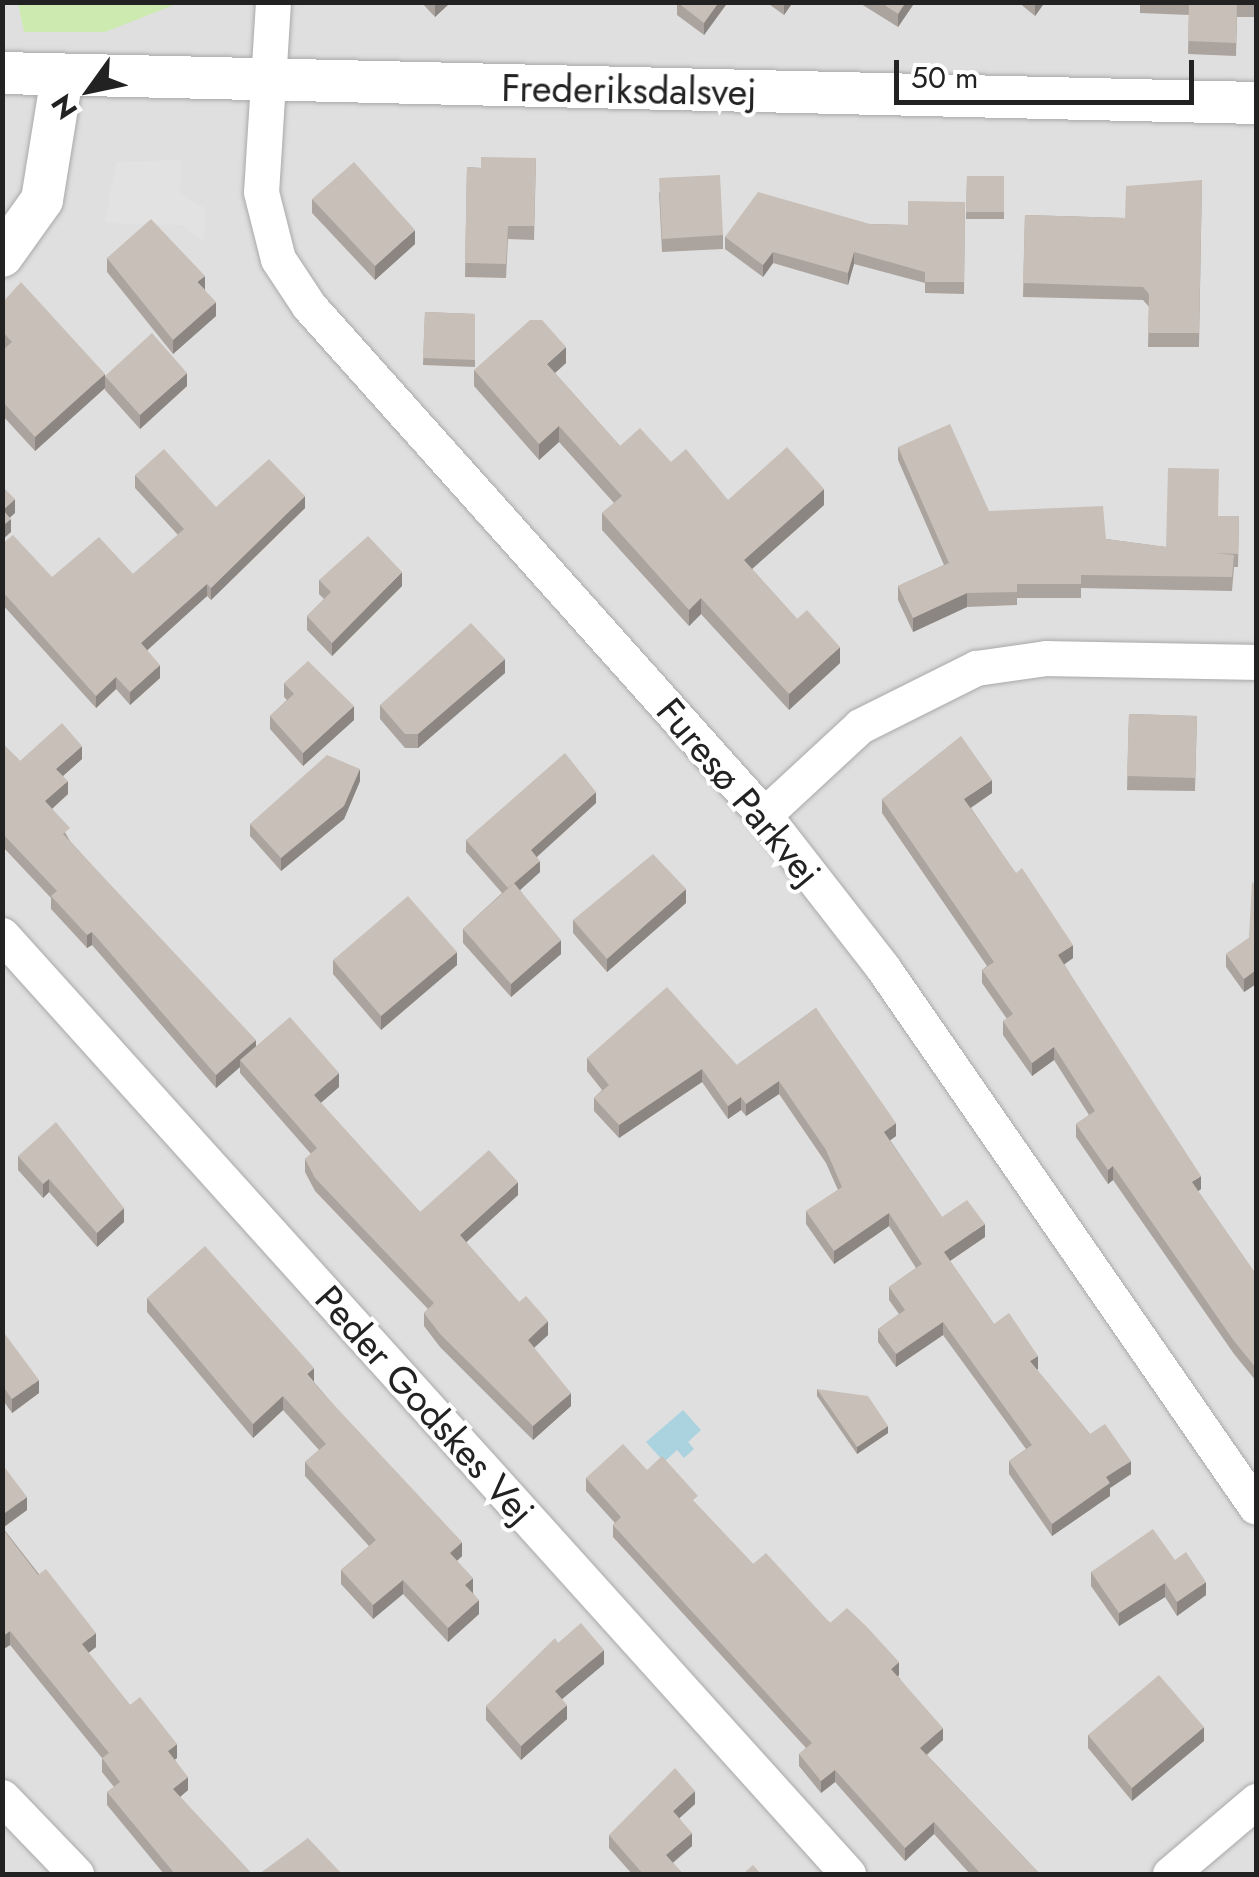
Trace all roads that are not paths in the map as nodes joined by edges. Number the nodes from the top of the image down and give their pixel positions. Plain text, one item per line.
1 (273, 2) edge
2 (2, 73) edge
3 (62, 78) junction
4 (265, 82) junction
5 (1256, 103) edge
6 (2, 256) edge
7 (1256, 662) edge
8 (764, 814) junction
9 (2, 935) edge
10 (1256, 1507) edge
11 (2, 1797) edge
12 (1256, 1801) edge
13 (76, 1874) edge
14 (848, 1874) edge
15 (1170, 1874) edge

1 - 4 street, Furesø Parkvej
2 - 3 street, Frederiksdalsvej
3 - 4 street, Frederiksdalsvej
3 - 6 street
4 - 5 street, Frederiksdalsvej
4 - 8 street, Furesø Parkvej
7 - 8 street
8 - 10 street, Furesø Parkvej
9 - 14 street, Peder Godskes Vej
11 - 13 street
12 - 15 street

